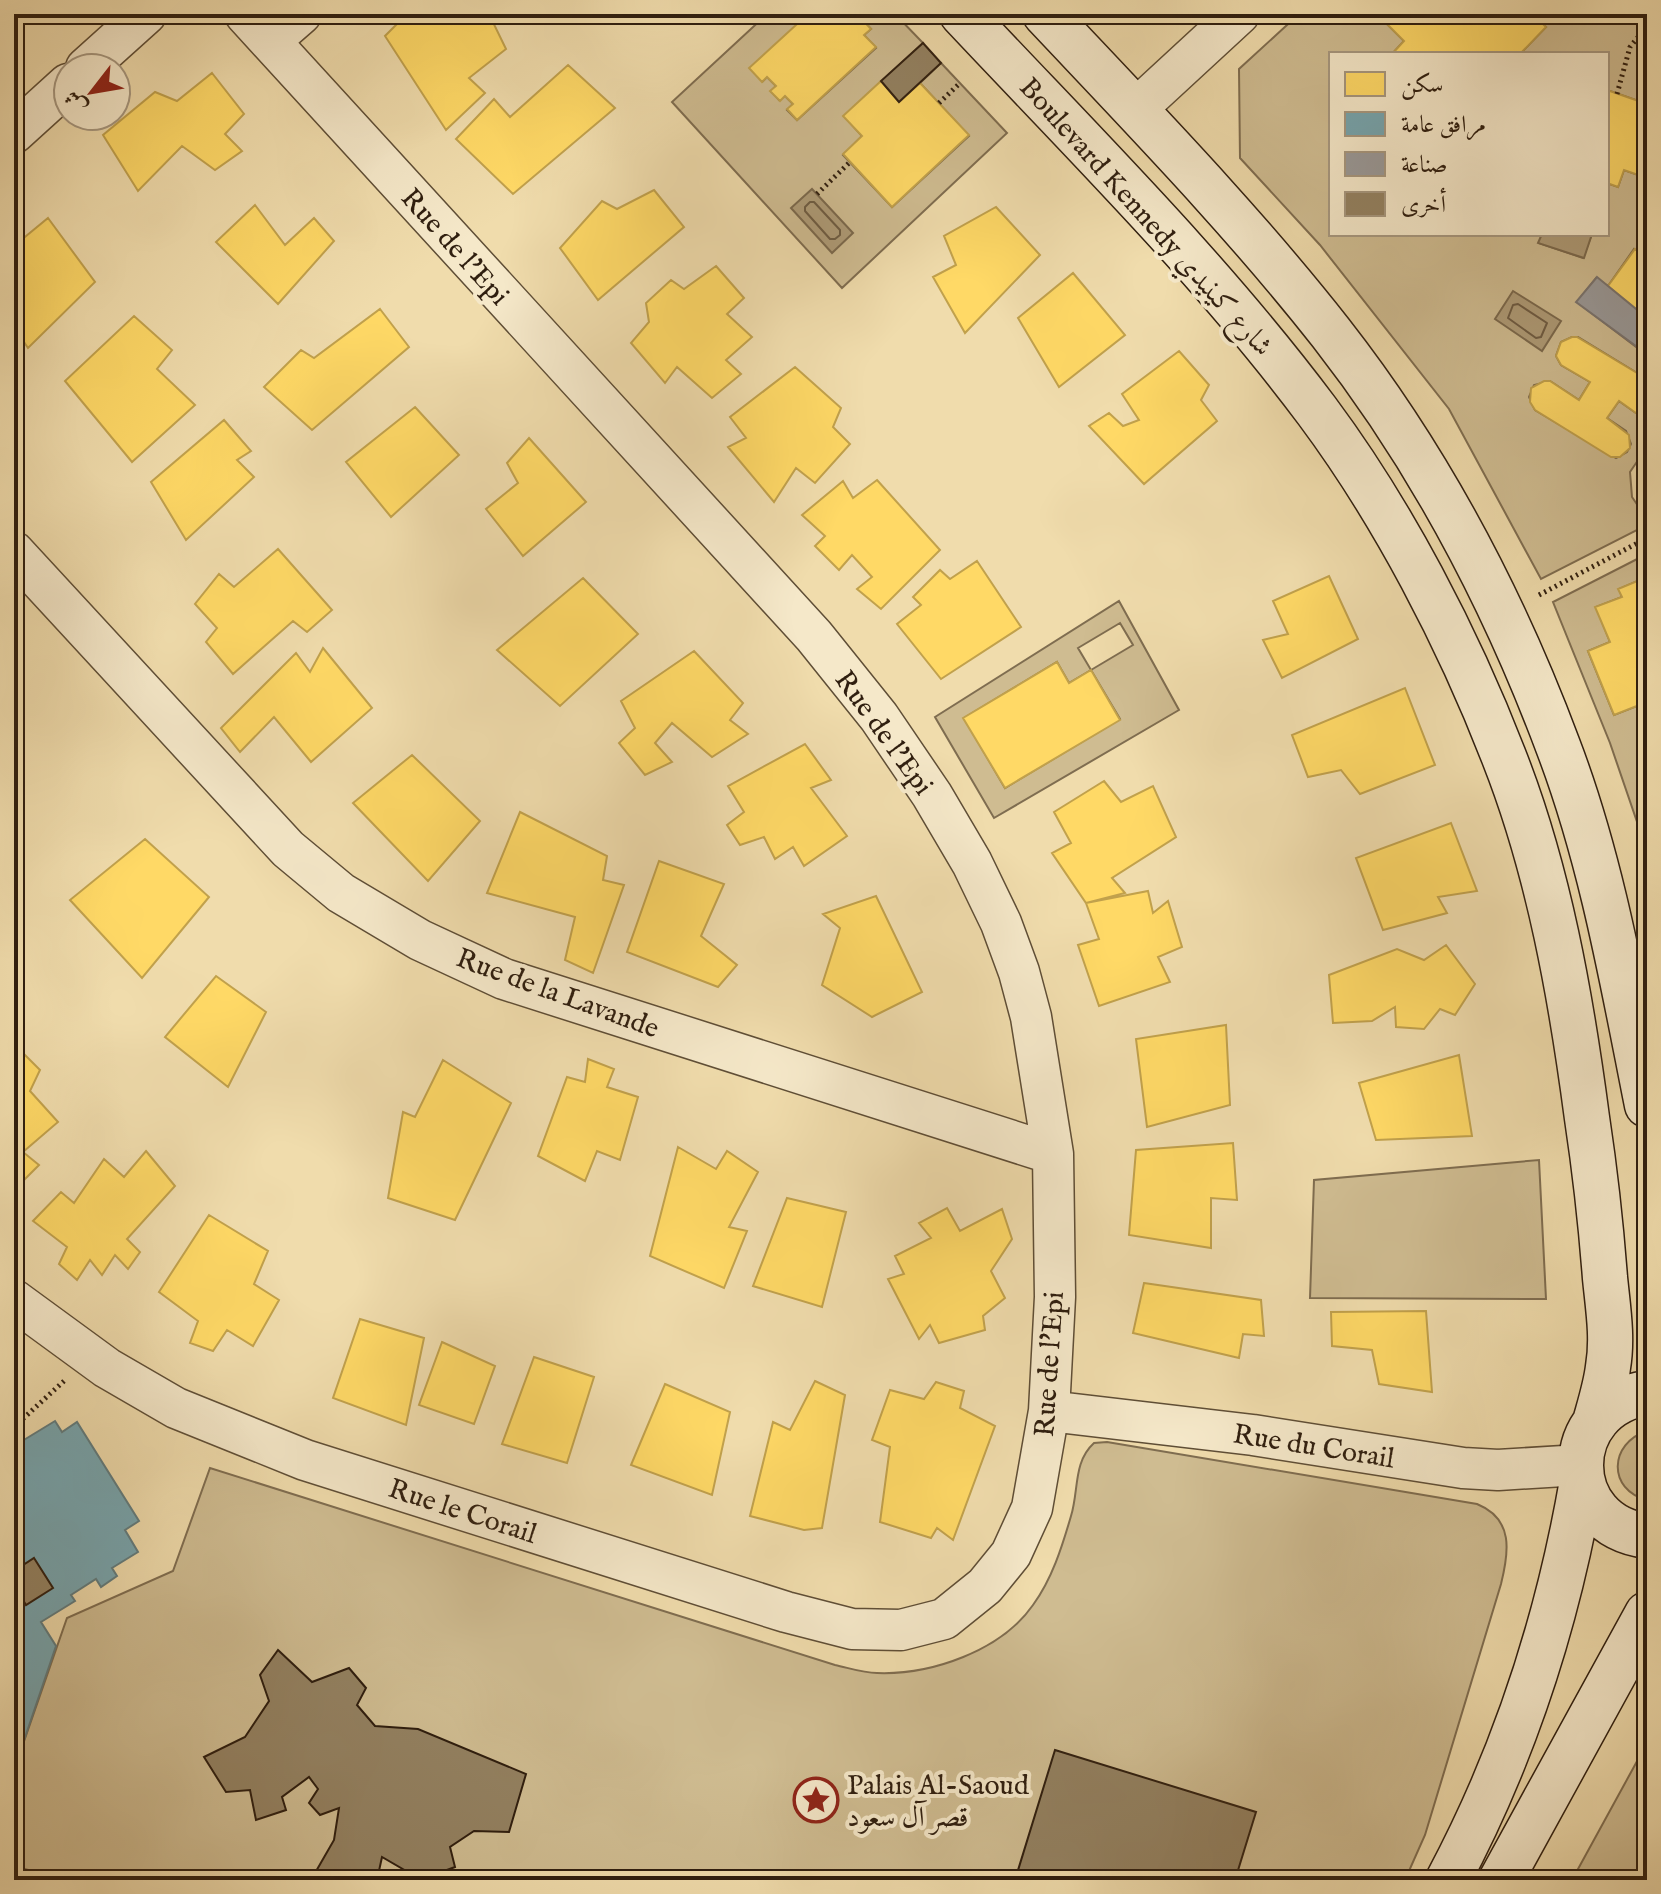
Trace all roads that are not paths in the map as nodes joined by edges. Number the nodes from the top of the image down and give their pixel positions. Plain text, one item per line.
1 (146, 14) edge
2 (301, 14) edge
3 (962, 14) edge
4 (1045, 14) edge
5 (1239, 14) edge
6 (257, 28) edge
7 (104, 52) edge
8 (52, 99) edge
9 (1135, 110) junction
10 (14, 133) edge
11 (14, 552) edge
12 (1647, 1105) edge
13 (1053, 1154) junction
14 (14, 1300) edge
15 (1647, 1393) edge
16 (1049, 1411) junction
17 (1595, 1422) junction
18 (1581, 1473) junction
19 (1647, 1536) edge
20 (1647, 1614) edge
21 (944, 1619) joint
22 (1448, 1880) edge
23 (1501, 1880) edge

1 - 7 street
2 - 6 street
3 - 17 main road, Boulevard Kennedy شارع كينيدي
4 - 9 main road
5 - 9 street
6 - 13 street, Rue de l'Epi
8 - 10 street
9 - 12 main road
11 - 13 street, Rue de la Lavande
13 - 16 street, Rue de l'Epi
14 - 21 street, Rue le Corail
15 - 17 main road
16 - 18 street, Rue du Corail
16 - 21 street, Rue de l'Epi
17 - 18 main road, Boulevard Kennedy شارع كينيدي
18 - 19 main road
18 - 22 main road
20 - 23 main road

